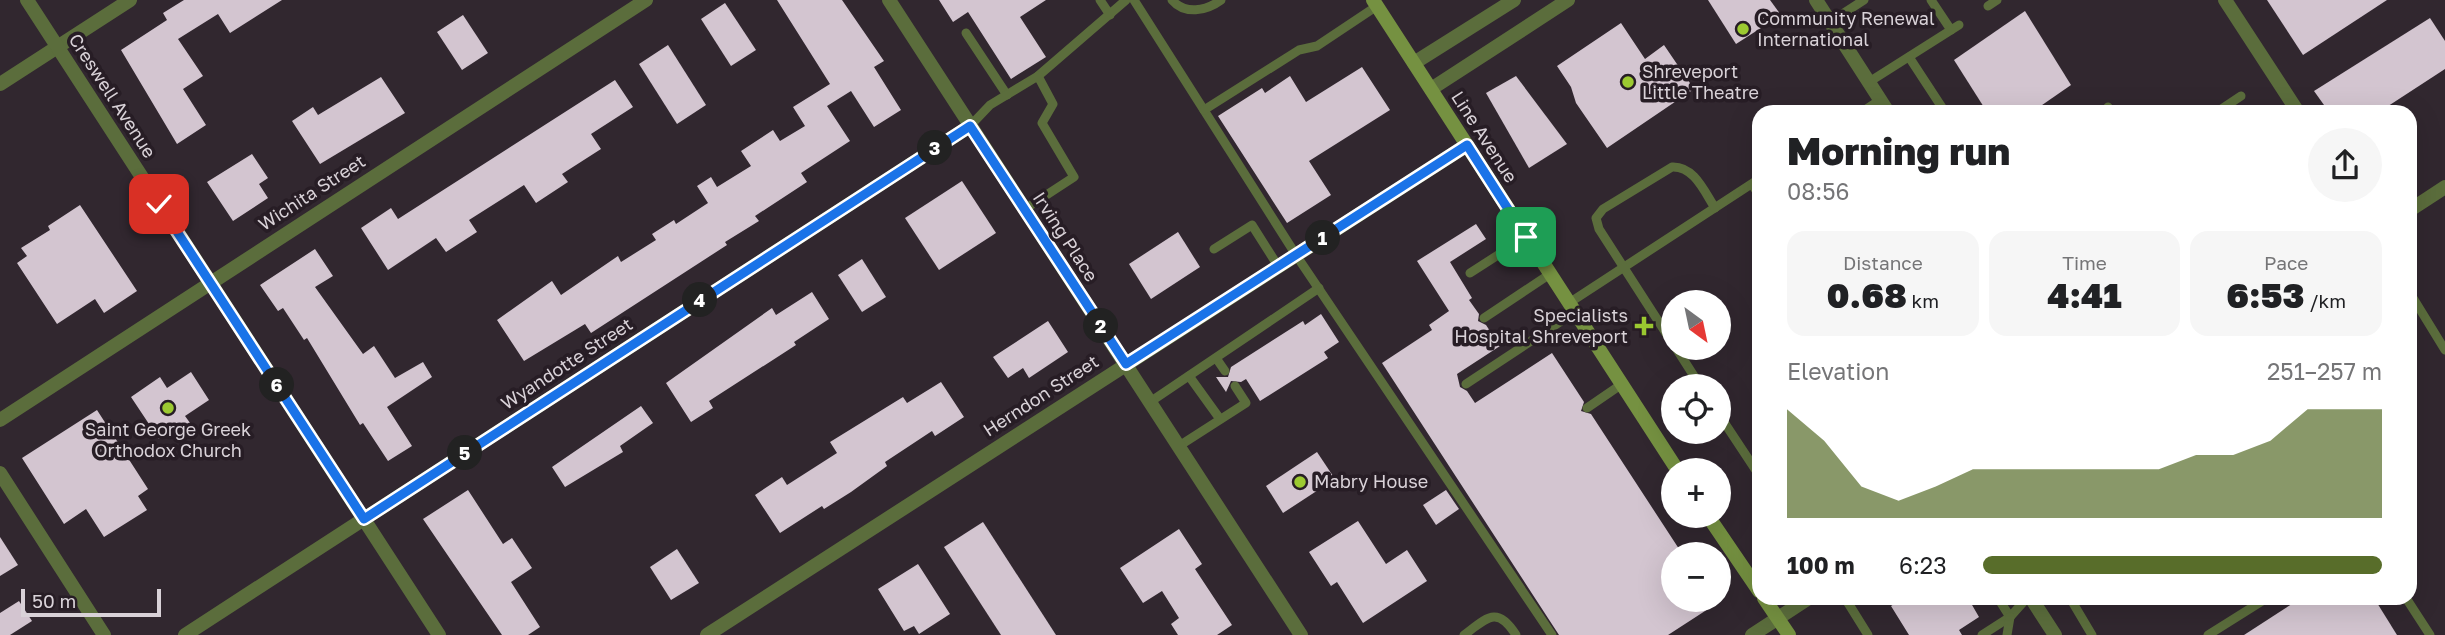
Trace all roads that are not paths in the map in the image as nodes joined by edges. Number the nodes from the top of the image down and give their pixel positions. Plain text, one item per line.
1 (27, 0) edge
2 (130, 0) edge
3 (646, 0) edge
4 (888, 0) edge
5 (1100, 0) edge
6 (1126, 0) edge
7 (1134, 0) edge
8 (1172, 0) edge
9 (1221, 0) edge
10 (1514, 0) edge
11 (1568, 0) edge
12 (1816, 0) edge
13 (1864, 0) edge
14 (1931, 0) edge
15 (1997, 0) edge
16 (2225, 0) edge
17 (1375, 3) edge
18 (1988, 6) dead end
19 (1110, 15) junction
20 (1830, 22) junction
21 (966, 33) dead end
22 (58, 47) junction
23 (1909, 57) junction
24 (1414, 64) junction
25 (1038, 76) junction
26 (1869, 82) junction
27 (0, 84) edge
28 (1430, 89) junction
29 (1007, 95) junction
30 (2241, 96) dead end
31 (1883, 105) edge
32 (1940, 105) edge
33 (2228, 105) edge
34 (2293, 105) edge
35 (1204, 110) junction
36 (970, 126) junction
37 (1467, 145) junction
38 (1752, 183) edge
39 (2445, 187) edge
40 (2417, 205) edge
41 (1715, 208) junction
42 (1024, 209) junction
43 (1526, 237) junction
44 (1214, 249) dead end
45 (1296, 255) junction
46 (1278, 266) junction
47 (1623, 268) junction
48 (1470, 273) dead end
49 (1550, 274) junction
50 (210, 282) junction
51 (1319, 288) junction
52 (2417, 304) edge
53 (1572, 308) junction
54 (1484, 318) dead end
55 (1661, 326) edge
56 (2445, 350) edge
57 (1216, 358) junction
58 (1126, 364) junction
59 (1225, 371) dead end
60 (1189, 376) junction
61 (1466, 384) dead end
62 (1622, 384) junction
63 (1235, 386) dead end
64 (1150, 402) junction
65 (1587, 408) dead end
66 (0, 419) edge
67 (1220, 419) junction
68 (1731, 433) edge
69 (1179, 446) junction
70 (1670, 458) edge
71 (1752, 465) edge
72 (0, 473) edge
73 (364, 519) junction
74 (1716, 528) edge
75 (1752, 581) edge
76 (1769, 605) edge
77 (1799, 605) edge
78 (1848, 605) edge
79 (2002, 605) edge
80 (2022, 605) edge
81 (2034, 605) edge
82 (2074, 605) edge
83 (2249, 605) edge
84 (2256, 605) edge
85 (2411, 605) edge
86 (2251, 608) junction
87 (2010, 617) junction
88 (1778, 619) junction
89 (104, 635) edge
90 (185, 635) edge
91 (439, 635) edge
92 (708, 635) edge
93 (1301, 635) edge
94 (1464, 635) edge
95 (1516, 635) edge
96 (1552, 635) edge
97 (1752, 635) edge
98 (1789, 635) edge
99 (1867, 635) edge
100 (1982, 635) edge
101 (2007, 635) edge
102 (2054, 635) edge
103 (2092, 635) edge
104 (2208, 635) edge
105 (2430, 635) edge

1 - 22 street, Creswell Avenue
2 - 22 street
3 - 50 street, Wichita Street
4 - 36 street, Irving Place
5 - 19 lane
6 - 19 lane
7 - 35 lane
8 - 9 lane
10 - 24 street
11 - 28 street
12 - 20 street
13 - 20 lane
14 - 23 lane
15 - 18 lane
16 - 34 street
17 - 24 main road, Line Avenue
17 - 35 lane
19 - 25 lane
20 - 26 street
21 - 29 lane
22 - 27 street
22 - 50 street, Creswell Avenue
23 - 26 lane
23 - 32 lane
24 - 28 main road, Line Avenue
25 - 29 lane
25 - 42 lane
26 - 31 street
28 - 37 main road, Line Avenue
29 - 36 lane
30 - 33 lane
35 - 45 lane
36 - 42 street, Irving Place
36 - 73 street, Wyandotte Street
37 - 43 main road, Line Avenue
37 - 45 street, Herndon Street
38 - 41 lane
39 - 40 street
41 - 47 lane
41 - 47 lane
42 - 58 street, Irving Place
43 - 48 lane
43 - 49 main road, Line Avenue
44 - 46 lane
45 - 46 street, Herndon Street
45 - 51 lane
46 - 58 street, Herndon Street
47 - 53 lane
47 - 55 lane
49 - 53 main road, Line Avenue
49 - 54 lane
50 - 66 street, Wichita Street
50 - 73 street, Creswell Avenue
51 - 57 lane
51 - 96 lane
52 - 56 lane
53 - 61 lane
53 - 62 main road, Line Avenue
57 - 59 lane
57 - 60 lane
58 - 64 street, Irving Place
58 - 92 street, Herndon Street
60 - 64 lane
60 - 67 lane
62 - 65 lane
62 - 70 main road, Line Avenue
63 - 67 lane
64 - 69 street, Irving Place
67 - 69 lane
68 - 71 lane
69 - 93 street, Irving Place
72 - 89 street
73 - 90 street, Wyandotte Street
73 - 91 street, Creswell Avenue
74 - 75 main road
76 - 88 main road
77 - 88 street
78 - 99 lane
79 - 87 lane
80 - 87 lane
81 - 102 street
82 - 103 lane
83 - 86 lane
84 - 86 lane
85 - 105 lane
86 - 104 lane
87 - 100 lane
87 - 101 lane
88 - 97 street
88 - 98 main road
94 - 95 lane

